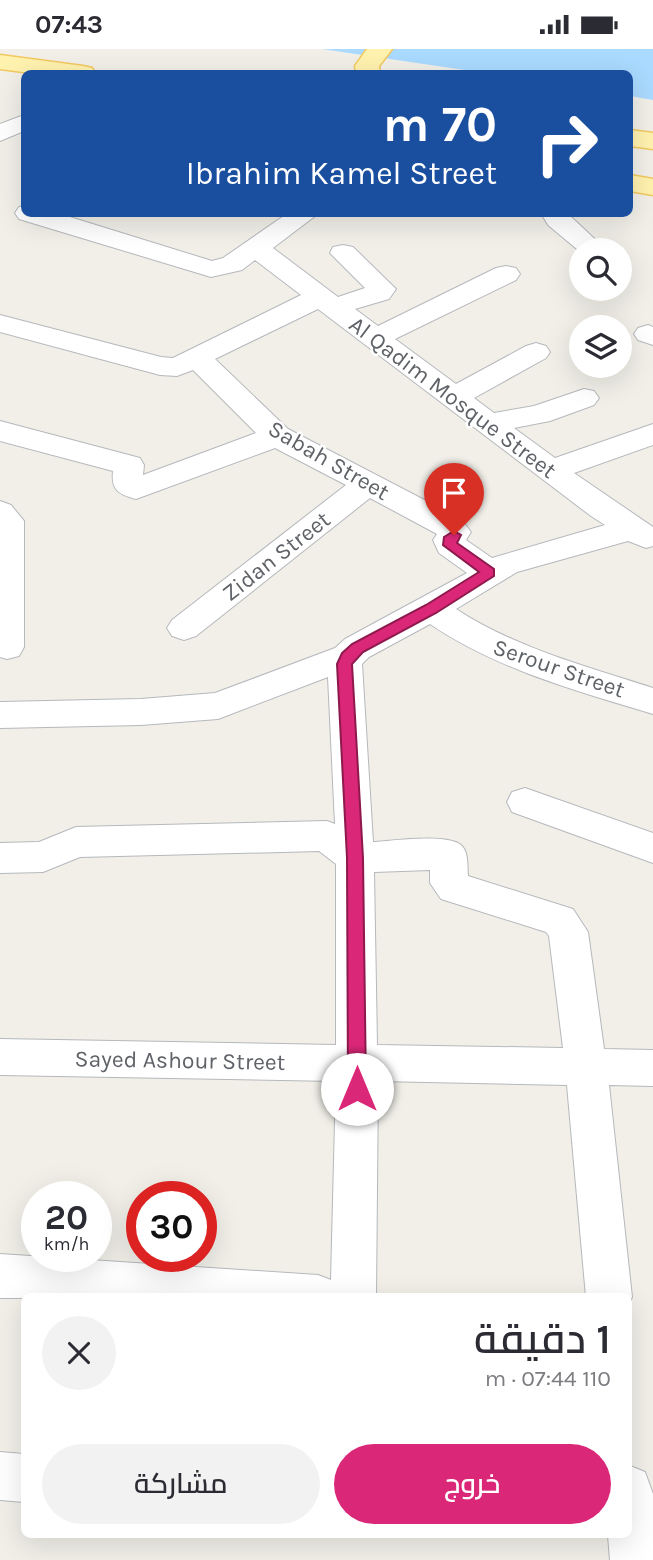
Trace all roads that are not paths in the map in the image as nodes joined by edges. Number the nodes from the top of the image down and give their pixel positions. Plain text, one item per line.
1 (380, 49) edge
2 (0, 62) edge
3 (60, 70) edge
4 (368, 70) edge
5 (21, 124) edge
6 (0, 134) edge
7 (633, 138) edge
8 (653, 141) edge
9 (633, 159) edge
10 (653, 162) edge
11 (633, 184) edge
12 (653, 187) edge
13 (0, 205) edge
14 (21, 211) edge
15 (39, 217) edge
16 (300, 217) edge
17 (556, 217) edge
18 (580, 238) edge
19 (256, 248) junction
20 (343, 253) dead end
21 (506, 274) dead end
22 (327, 302) junction
23 (0, 323) edge
24 (452, 329) dead end
25 (498, 345) dead end
26 (386, 347) junction
27 (536, 352) dead end
28 (198, 359) junction
29 (443, 389) junction
30 (584, 398) dead end
31 (488, 423) junction
32 (0, 431) edge
33 (653, 434) edge
34 (277, 436) junction
35 (551, 470) junction
36 (367, 484) junction
37 (0, 512) edge
38 (642, 535) edge
39 (489, 572) junction
40 (431, 609) junction
41 (184, 628) dead end
42 (7, 647) dead end
43 (347, 657) junction
44 (653, 701) edge
45 (0, 715) edge
46 (526, 802) dead end
47 (653, 848) edge
48 (0, 858) edge
49 (355, 858) junction
50 (0, 1057) edge
51 (357, 1063) junction
52 (586, 1066) junction
53 (653, 1068) edge
54 (0, 1276) edge
55 (257, 1293) edge
56 (354, 1293) edge
57 (609, 1293) edge
58 (0, 1476) edge
59 (21, 1478) edge

1 - 4 main road
2 - 3 main road
5 - 6 street
7 - 8 main road
9 - 10 main road
11 - 12 main road
13 - 14 street
15 - 19 street
16 - 19 street
17 - 18 street
19 - 22 street, Al Qadim Mosque Street
20 - 22 street
21 - 26 street
22 - 26 street, Al Qadim Mosque Street
22 - 28 street
23 - 28 street
24 - 26 street
25 - 29 street
26 - 29 street, Al Qadim Mosque Street
27 - 29 street
28 - 34 street, Sabah Street
29 - 31 street, Al Qadim Mosque Street
30 - 31 street
31 - 35 street, Al Qadim Mosque Street
32 - 34 street
33 - 35 street
34 - 36 street, Sabah Street
35 - 38 street, Al Qadim Mosque Street
36 - 39 street, Sabah Street
36 - 41 street, Zidan Street
37 - 42 street
38 - 39 street
39 - 40 street
40 - 43 street
40 - 44 street, Serour Street
43 - 45 street
43 - 49 street
46 - 47 street
48 - 49 street
49 - 51 street
49 - 52 street
50 - 51 street, Sayed Ashour Street
51 - 52 street, Sayed Ashour Street
51 - 56 street
52 - 53 street, Sayed Ashour Street
52 - 57 street
54 - 55 street
58 - 59 street

